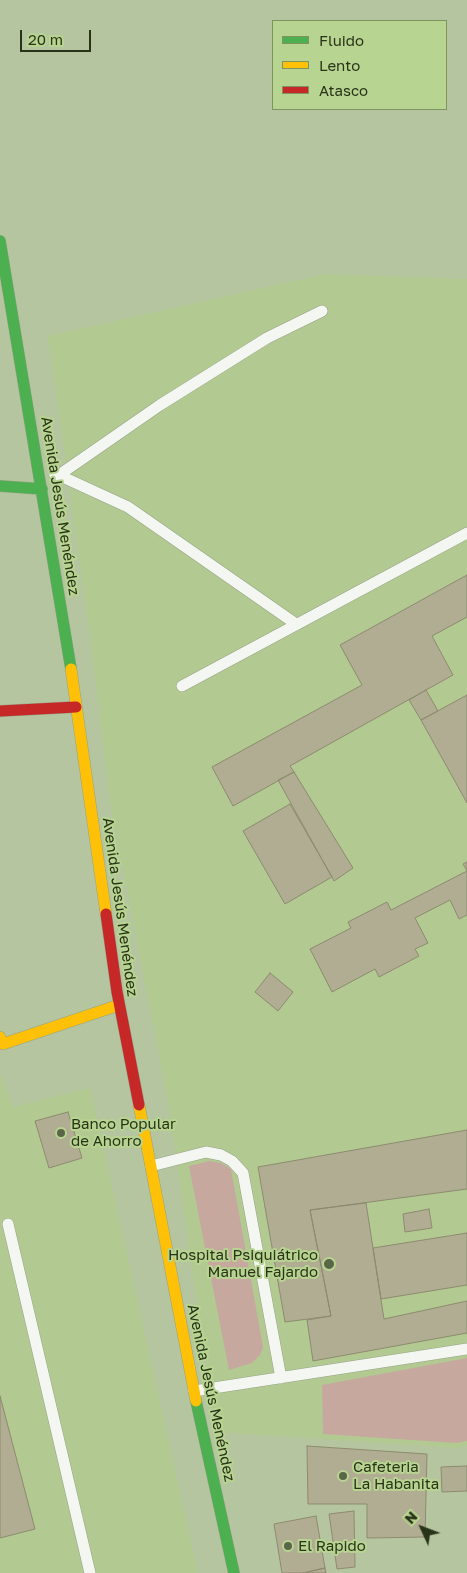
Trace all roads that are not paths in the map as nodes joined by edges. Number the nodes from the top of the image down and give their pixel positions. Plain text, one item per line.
1 (0, 241) edge
2 (322, 311) dead end
3 (38, 466) junction
4 (59, 475) junction
5 (0, 486) edge
6 (42, 489) junction
7 (467, 533) edge
8 (296, 624) junction
9 (182, 686) dead end
10 (76, 707) junction
11 (0, 711) edge
12 (120, 1004) junction
13 (1, 1042) edge
14 (151, 1166) junction
15 (8, 1224) dead end
16 (467, 1349) edge
17 (281, 1378) junction
18 (194, 1391) junction
19 (90, 1573) edge
20 (234, 1573) edge

1 - 3 main road, Avenida Jesús Menéndez
2 - 4 lane
3 - 4 lane
3 - 6 main road, Avenida Jesús Menéndez
4 - 8 lane
5 - 6 main road
6 - 10 main road, Avenida Jesús Menéndez
7 - 8 lane
8 - 9 lane
10 - 11 main road
10 - 12 main road, Avenida Jesús Menéndez
12 - 13 main road
12 - 14 main road, Avenida Jesús Menéndez
14 - 17 lane
14 - 18 main road, Avenida Jesús Menéndez
15 - 19 lane
16 - 17 lane
17 - 18 lane
18 - 20 main road, Avenida Jesús Menéndez

